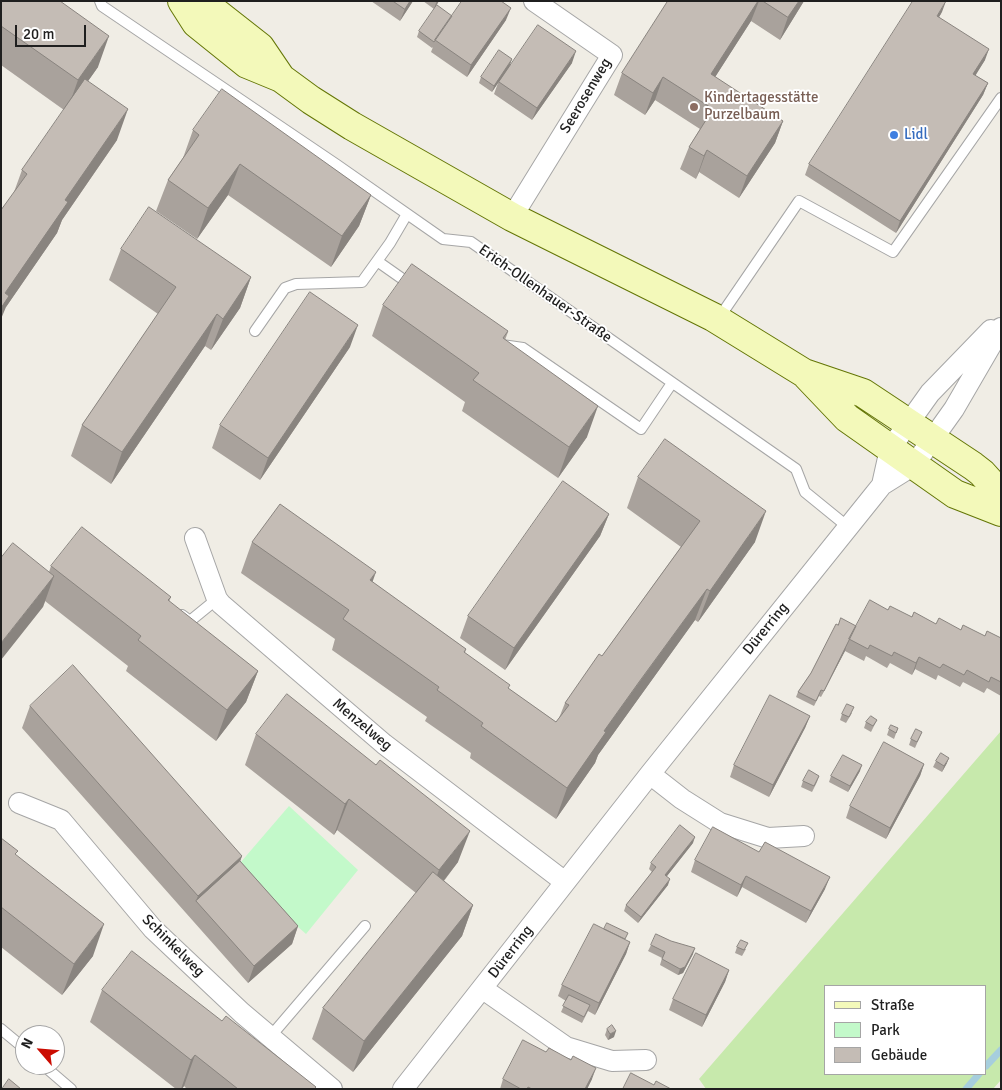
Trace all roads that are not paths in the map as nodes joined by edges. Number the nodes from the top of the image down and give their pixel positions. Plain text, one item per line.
1 (100, 1) edge
2 (182, 1) edge
3 (195, 1) edge
4 (534, 1) edge
5 (281, 78) junction
6 (1001, 98) edge
7 (407, 214) junction
8 (512, 217) junction
9 (376, 261) junction
10 (426, 295) edge
11 (718, 320) junction
12 (1001, 320) edge
13 (1001, 328) edge
14 (255, 330) dead end
15 (491, 339) edge
16 (804, 373) junction
17 (672, 383) junction
18 (909, 423) junction
19 (933, 439) junction
20 (890, 449) junction
21 (914, 465) junction
22 (882, 485) junction
23 (1001, 494) edge
24 (1001, 512) edge
25 (848, 526) junction
26 (195, 538) dead end
27 (216, 599) junction
28 (174, 609) edge
29 (650, 774) junction
30 (19, 803) dead end
31 (804, 836) dead end
32 (565, 882) junction
33 (365, 926) dead end
34 (482, 989) junction
35 (1, 1029) edge
36 (270, 1038) junction
37 (15, 1041) edge
38 (646, 1060) dead end
39 (55, 1075) edge
40 (71, 1089) edge
41 (332, 1089) edge
42 (403, 1089) edge

1 - 7 lane, Erich-Ollenhauer-Straße
2 - 5 street
3 - 5 street
4 - 8 street, Seerosenweg
5 - 8 street
6 - 11 lane
7 - 9 lane
7 - 17 lane, Erich-Ollenhauer-Straße
8 - 11 street
9 - 10 lane
9 - 14 lane
11 - 16 street
12 - 18 street
13 - 19 street, Dürerring
15 - 17 lane
16 - 18 street
16 - 20 street
17 - 25 lane, Erich-Ollenhauer-Straße
18 - 19 street
18 - 20 street
19 - 21 street, Dürerring
19 - 23 street
20 - 21 street
20 - 22 street, Dürerring
21 - 22 street, Dürerring
21 - 24 street
22 - 25 street, Dürerring
25 - 29 street, Dürerring
26 - 27 street
27 - 28 lane
27 - 32 street, Menzelweg
29 - 31 street
29 - 32 street, Dürerring
30 - 36 street, Schinkelweg
32 - 34 street, Dürerring
33 - 36 lane
34 - 38 street, Dürerring
34 - 42 street, Dürerring
35 - 37 lane
36 - 41 street, Schinkelweg
39 - 40 lane

